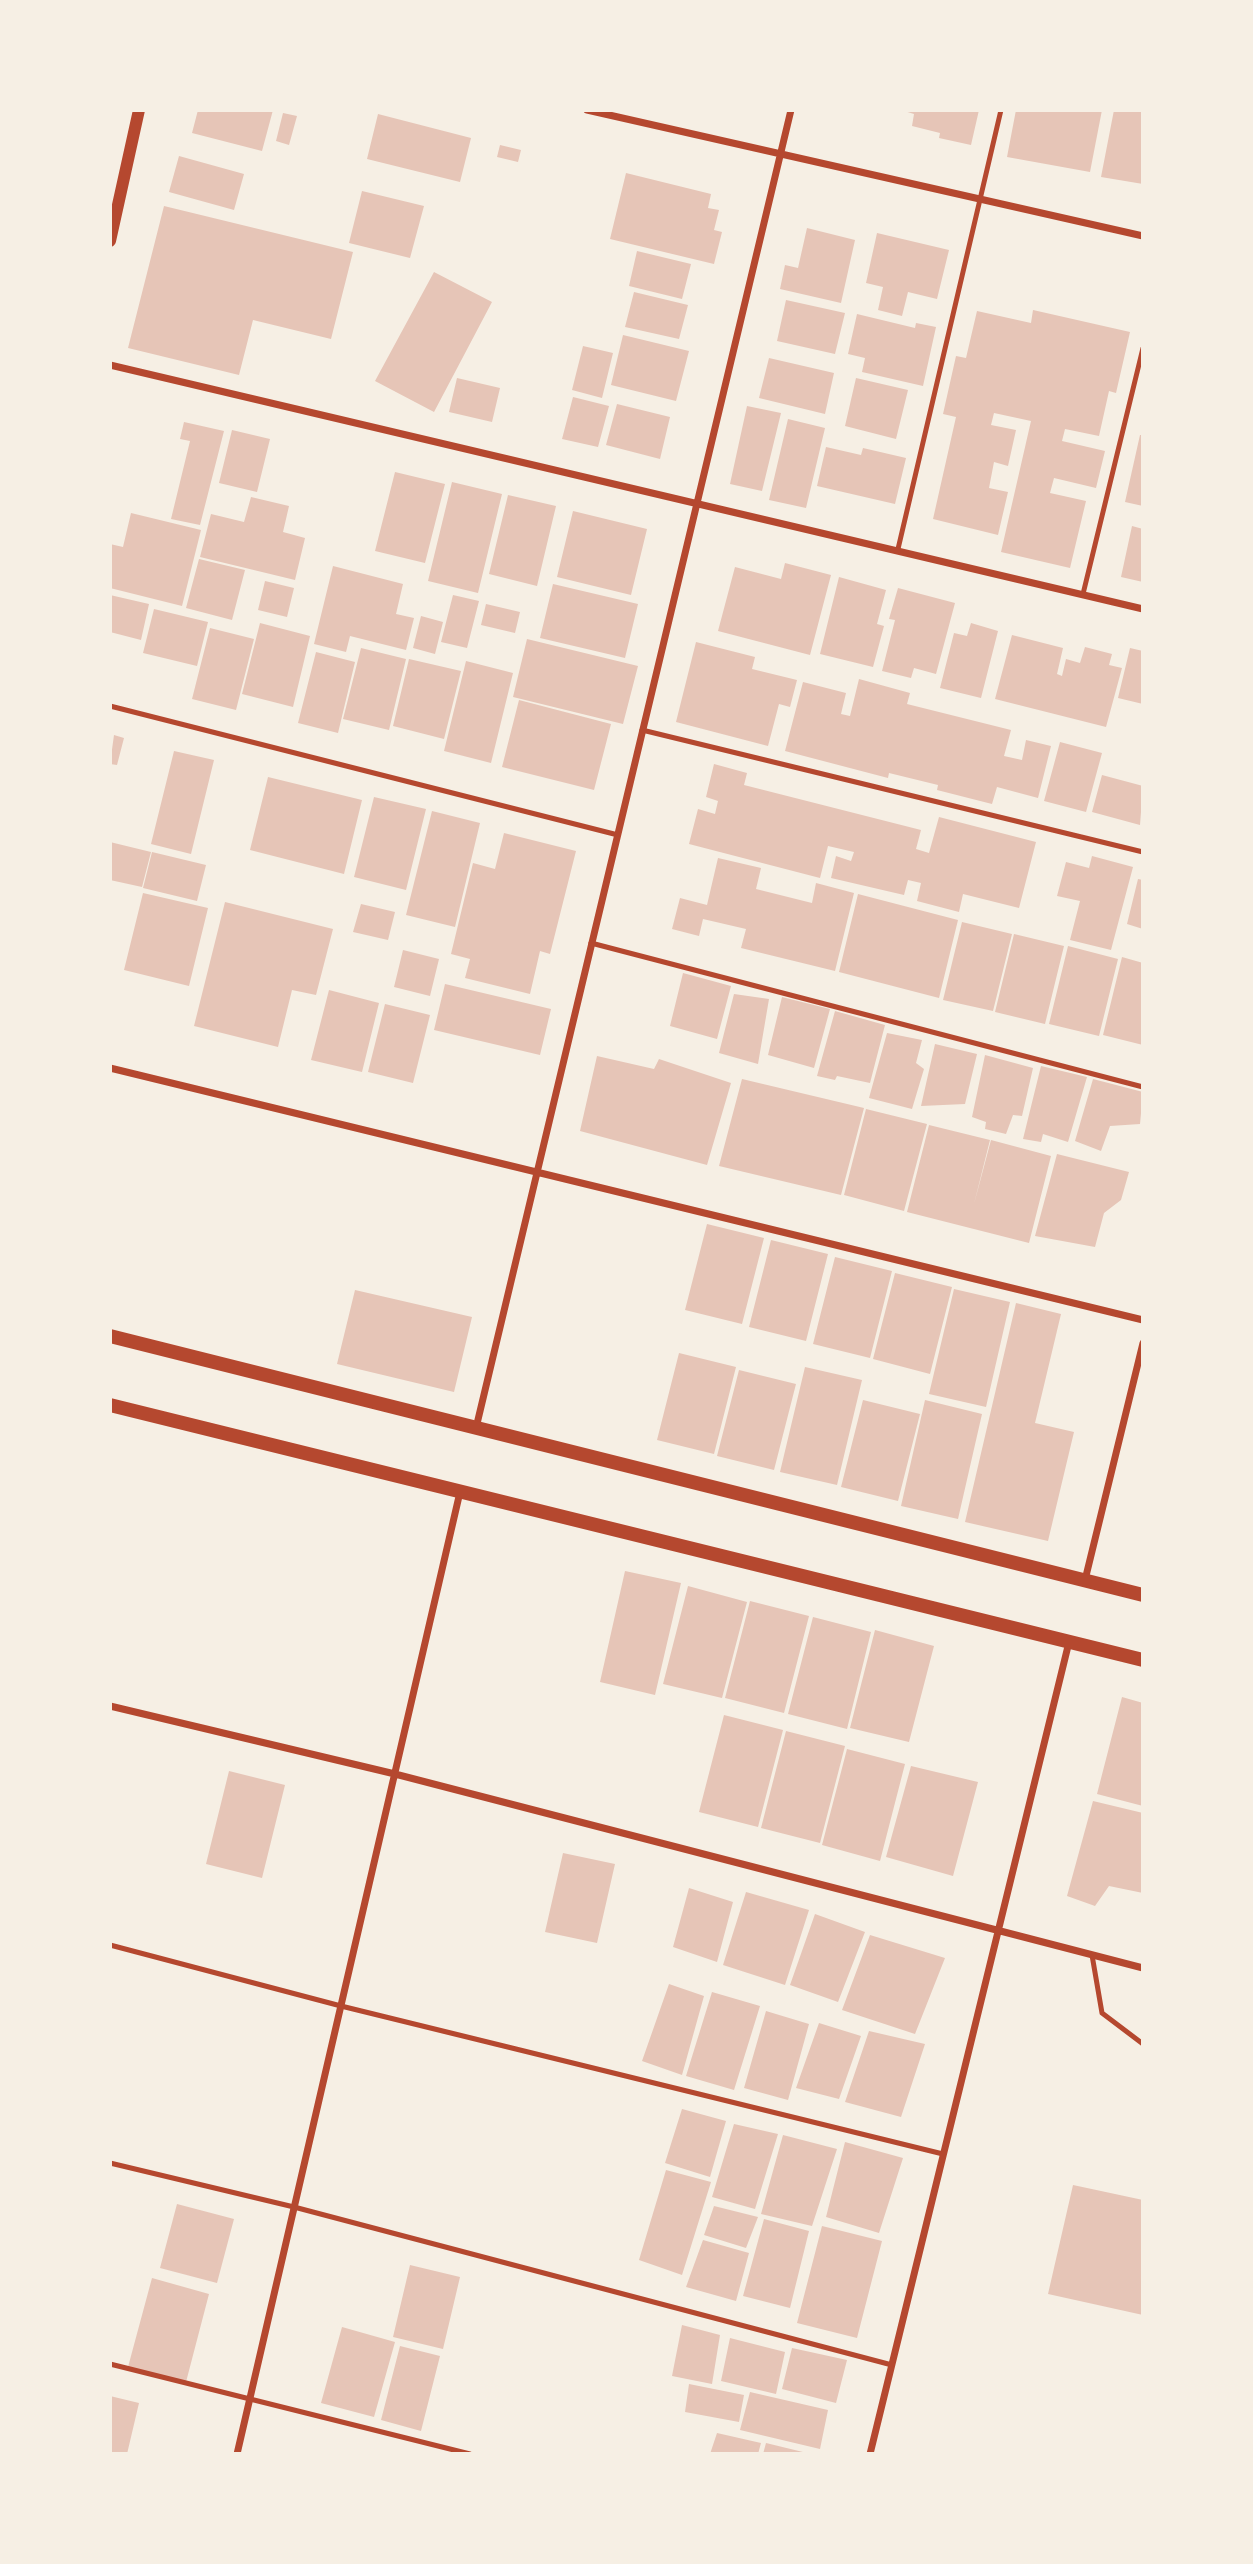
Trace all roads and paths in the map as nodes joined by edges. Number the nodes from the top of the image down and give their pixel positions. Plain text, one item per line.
1 (139, 110) edge
2 (587, 110) edge
3 (791, 110) edge
4 (1002, 110) edge
5 (780, 154) junction
6 (981, 200) junction
7 (1143, 236) edge
8 (110, 241) edge
9 (1143, 348) edge
10 (110, 365) edge
11 (697, 502) junction
12 (898, 549) junction
13 (1083, 594) junction
14 (1143, 609) edge
15 (110, 706) edge
16 (642, 730) junction
17 (618, 835) junction
18 (1143, 852) edge
19 (592, 943) junction
20 (110, 1068) edge
21 (1143, 1087) edge
22 (537, 1172) junction
23 (1143, 1320) edge
24 (110, 1336) edge
25 (1143, 1343) edge
26 (110, 1405) edge
27 (476, 1428) junction
28 (460, 1492) junction
29 (1085, 1581) junction
30 (1143, 1595) edge
31 (1069, 1642) junction
32 (1143, 1660) edge
33 (110, 1706) edge
34 (395, 1774) junction
35 (999, 1928) junction
36 (110, 1945) edge
37 (1092, 1955) junction
38 (1143, 1968) edge
39 (341, 2006) junction
40 (1143, 2044) edge
41 (943, 2154) junction
42 (110, 2163) edge
43 (294, 2207) junction
44 (110, 2364) edge
45 (892, 2365) junction
46 (250, 2397) junction
47 (237, 2454) edge
48 (470, 2454) edge
49 (870, 2454) edge

1 - 8 street
2 - 5 street
3 - 5 street
4 - 6 lane
5 - 6 street
5 - 11 street
6 - 7 street
6 - 12 lane
9 - 13 lane
10 - 11 street
11 - 12 street
11 - 16 street
12 - 13 street
13 - 14 street
15 - 17 lane
16 - 17 street
16 - 18 lane
17 - 19 street
19 - 21 lane
19 - 22 street
20 - 22 street
22 - 23 street
22 - 27 street
24 - 27 main road
25 - 29 street
26 - 28 main road
27 - 29 main road
28 - 31 main road
28 - 34 street
29 - 30 main road
31 - 32 main road
31 - 35 street
33 - 34 street
34 - 35 street
34 - 39 street
35 - 37 street
35 - 41 street
36 - 39 lane
37 - 38 street
37 - 40 lane
39 - 41 lane
39 - 43 street
41 - 45 street
42 - 43 lane
43 - 45 lane
43 - 46 street
44 - 46 lane
45 - 49 street
46 - 47 street
46 - 48 lane

